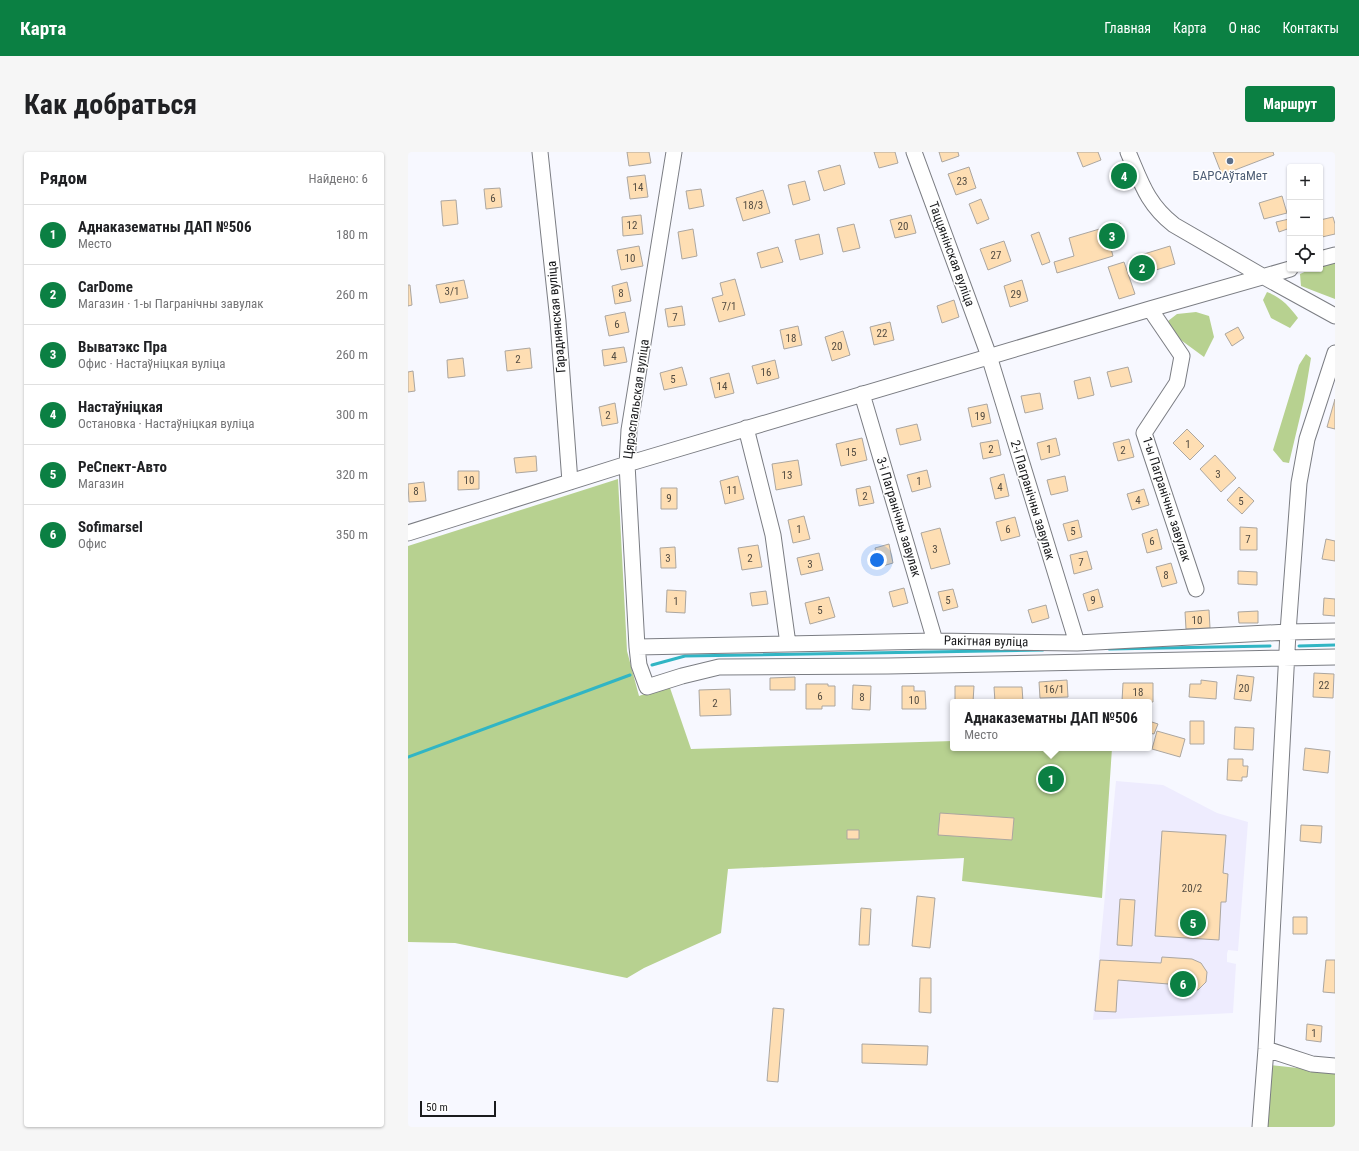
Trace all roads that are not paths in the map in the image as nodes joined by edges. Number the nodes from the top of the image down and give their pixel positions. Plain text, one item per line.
1 (540, 152) edge
2 (674, 152) edge
3 (914, 152) edge
4 (1128, 152) edge
5 (1335, 255) edge
6 (1323, 258) edge
7 (1287, 270) edge
8 (1264, 277) junction
9 (1150, 309) junction
10 (1335, 316) edge
11 (1335, 353) edge
12 (989, 356) junction
13 (862, 394) junction
14 (746, 428) junction
15 (627, 464) junction
16 (570, 482) junction
17 (408, 533) edge
18 (1196, 589) dead end
19 (1335, 631) edge
20 (1288, 632) junction
21 (935, 641) junction
22 (1077, 643) junction
23 (788, 644) junction
24 (637, 648) junction
25 (1335, 657) edge
26 (1286, 658) junction
27 (647, 687) joint
28 (1266, 1049) junction
29 (1335, 1066) edge
30 (1260, 1127) edge

1 - 16 street, Гараднянская вуліца
2 - 15 street, Цярэспальская вуліца
3 - 12 street, Таццянінская вуліца
4 - 8 street
5 - 6 street
7 - 8 street
8 - 9 street
8 - 10 street
9 - 12 street
9 - 18 street, 1-ы Пагранічны завулак
11 - 20 street
12 - 13 street
12 - 22 street, 2-і Пагранічны завулак
13 - 14 street
13 - 21 street, 3-і Пагранічны завулак
14 - 15 street
14 - 23 street
15 - 16 street
15 - 24 street, Цярэспальская вуліца
16 - 17 street
19 - 20 street, Ракітная вуліца
20 - 22 street, Ракітная вуліца
20 - 26 street
21 - 22 street, Ракітная вуліца
21 - 23 street, Ракітная вуліца
23 - 24 street, Ракітная вуліца
24 - 27 street, Цярэспальская вуліца
25 - 26 street, Ракітная вуліца
26 - 27 street, Ракітная вуліца
26 - 28 street
28 - 29 street
28 - 30 street

